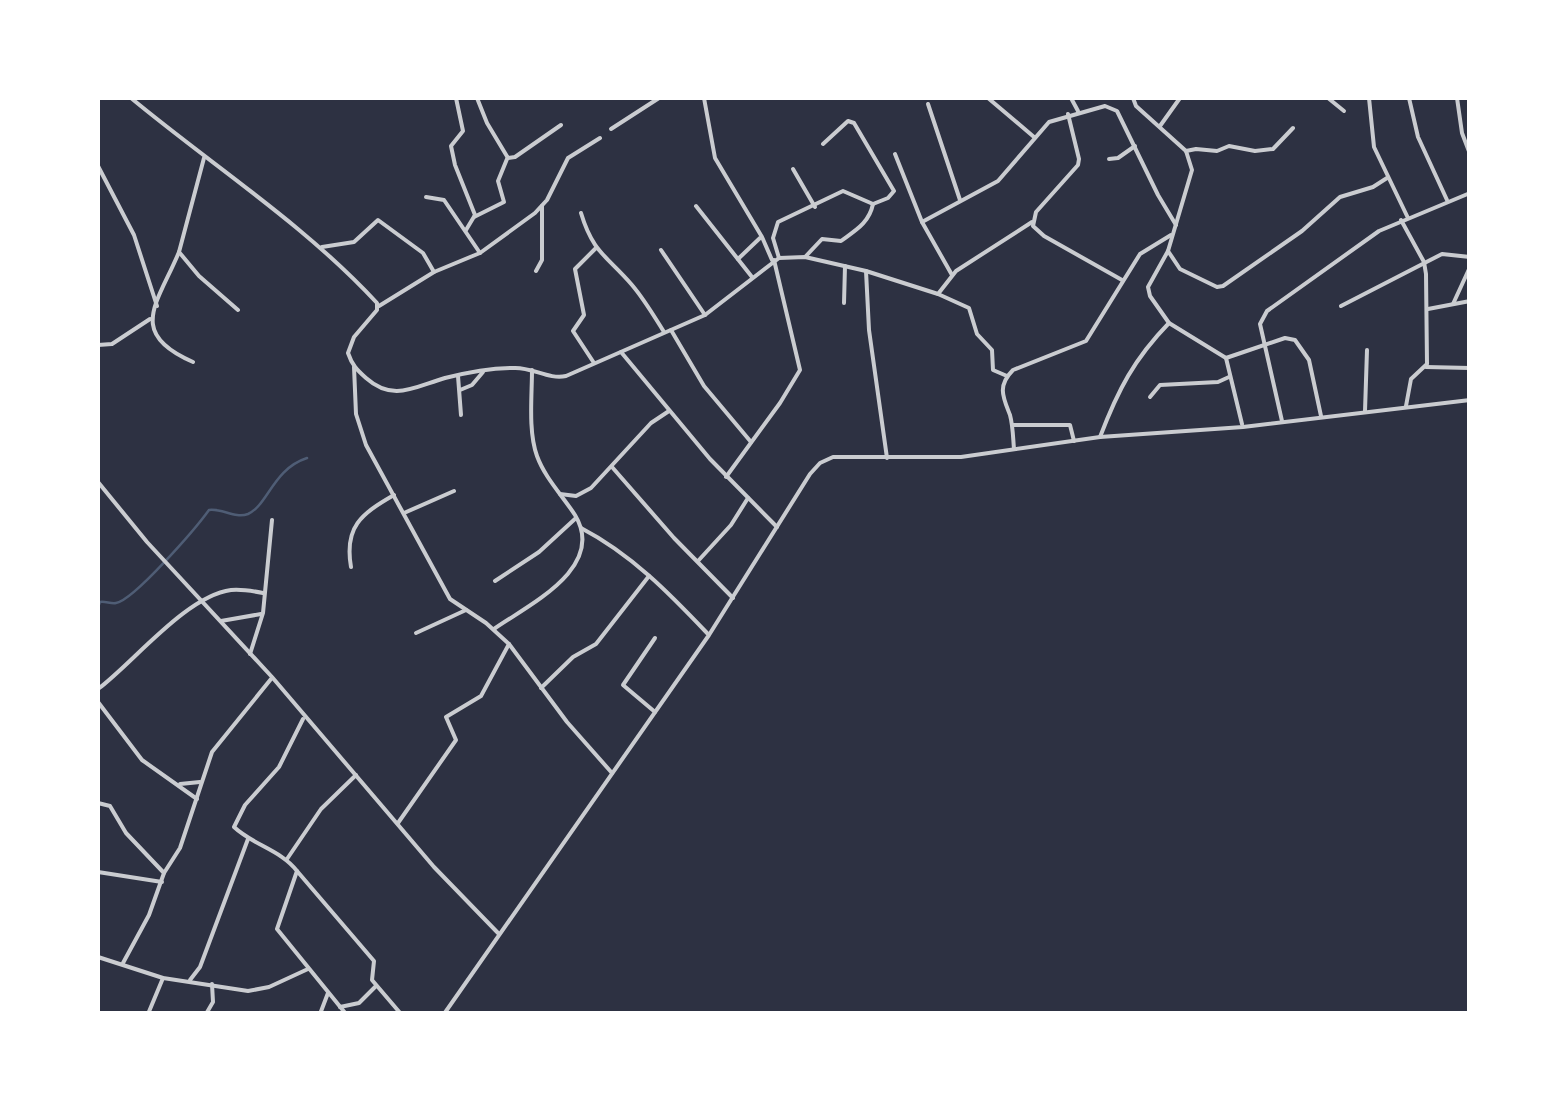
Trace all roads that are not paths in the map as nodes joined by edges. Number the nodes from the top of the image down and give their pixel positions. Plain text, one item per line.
1 (131, 98) edge
2 (456, 98) edge
3 (477, 98) edge
4 (659, 98) edge
5 (704, 98) edge
6 (988, 98) edge
7 (1072, 98) edge
8 (1134, 98) edge
9 (1180, 98) edge
10 (1328, 98) edge
11 (1369, 98) edge
12 (1408, 98) edge
13 (1457, 98) edge
14 (928, 104) dead end
15 (1344, 111) dead end
16 (1078, 112) junction
17 (1068, 114) junction
18 (561, 125) dead end
19 (1160, 126) junction
20 (611, 128) dead end
21 (1293, 128) dead end
22 (1034, 137) junction
23 (600, 138) dead end
24 (822, 144) dead end
25 (1135, 146) junction
26 (1186, 152) junction
27 (894, 154) dead end
28 (1470, 154) edge
29 (204, 158) junction
30 (508, 158) junction
31 (1109, 159) dead end
32 (98, 166) edge
33 (793, 170) dead end
34 (1388, 178) junction
35 (1470, 192) edge
36 (426, 197) dead end
37 (960, 200) junction
38 (1448, 201) junction
39 (872, 204) junction
40 (542, 206) junction
41 (696, 206) dead end
42 (814, 207) junction
43 (581, 213) dead end
44 (474, 216) junction
45 (1408, 218) junction
46 (1401, 220) junction
47 (922, 222) junction
48 (1032, 222) junction
49 (1176, 224) junction
50 (466, 230) junction
51 (1171, 235) junction
52 (762, 236) junction
53 (322, 247) junction
54 (596, 248) junction
55 (661, 250) dead end
56 (1168, 251) junction
57 (180, 252) junction
58 (480, 253) junction
59 (804, 257) junction
60 (1470, 257) edge
61 (738, 258) junction
62 (775, 259) junction
63 (1424, 262) junction
64 (845, 266) junction
65 (1470, 267) edge
66 (536, 271) dead end
67 (866, 271) junction
68 (434, 272) junction
69 (952, 275) junction
70 (752, 277) junction
71 (1123, 280) junction
72 (938, 294) junction
73 (1470, 301) edge
74 (844, 303) dead end
75 (1453, 304) junction
76 (157, 306) junction
77 (378, 306) junction
78 (1340, 306) dead end
79 (1428, 309) junction
80 (238, 310) dead end
81 (704, 315) junction
82 (152, 318) junction
83 (1168, 323) junction
84 (668, 331) junction
85 (98, 345) edge
86 (1268, 345) junction
87 (1367, 350) dead end
88 (620, 352) junction
89 (1226, 358) junction
90 (193, 362) dead end
91 (594, 364) junction
92 (354, 367) junction
93 (1426, 367) junction
94 (1470, 368) edge
95 (532, 370) junction
96 (483, 372) junction
97 (458, 376) junction
98 (1007, 376) junction
99 (1229, 377) junction
100 (459, 390) junction
101 (1150, 396) dead end
102 (1470, 400) edge
103 (1406, 406) junction
104 (670, 411) junction
105 (1365, 411) junction
106 (461, 415) dead end
107 (1321, 417) junction
108 (1283, 422) junction
109 (1012, 425) junction
110 (1243, 426) junction
111 (1100, 437) junction
112 (1074, 441) junction
113 (751, 442) junction
114 (1014, 449) junction
115 (887, 458) junction
116 (612, 468) junction
117 (726, 476) junction
118 (98, 482) edge
119 (454, 491) dead end
120 (560, 494) junction
121 (394, 495) junction
122 (748, 498) junction
123 (404, 513) junction
124 (576, 518) junction
125 (272, 520) dead end
126 (581, 528) junction
127 (777, 528) junction
128 (697, 562) junction
129 (351, 567) dead end
130 (650, 576) junction
131 (495, 581) dead end
132 (263, 593) junction
133 (734, 598) junction
134 (203, 603) junction
135 (466, 610) junction
136 (263, 613) junction
137 (221, 620) junction
138 (494, 630) junction
139 (416, 633) dead end
140 (709, 635) junction
141 (655, 638) dead end
142 (509, 644) junction
143 (250, 654) junction
144 (272, 678) junction
145 (541, 688) junction
146 (98, 689) edge
147 (98, 702) edge
148 (655, 712) junction
149 (304, 717) junction
150 (612, 772) junction
151 (356, 775) junction
152 (200, 782) junction
153 (177, 785) junction
154 (198, 799) junction
155 (98, 803) edge
156 (398, 823) junction
157 (248, 839) junction
158 (287, 859) junction
159 (298, 871) junction
160 (98, 872) edge
161 (164, 873) junction
162 (162, 882) junction
163 (498, 933) junction
164 (98, 957) edge
165 (122, 964) junction
166 (308, 969) junction
167 (163, 978) junction
168 (190, 980) junction
169 (212, 984) junction
170 (376, 986) junction
171 (328, 993) junction
172 (340, 1007) junction
173 (207, 1013) edge
174 (148, 1014) edge
175 (320, 1014) edge
176 (346, 1014) edge
177 (401, 1014) edge
178 (444, 1014) edge

1 - 29 street
2 - 44 street
3 - 30 street
4 - 20 street
5 - 52 street
6 - 22 street
7 - 16 street
8 - 19 street
9 - 19 street
10 - 15 street
11 - 34 street
12 - 38 street
13 - 28 street
14 - 37 street
16 - 17 street
16 - 25 street
17 - 22 street
17 - 48 street
18 - 30 street
19 - 26 street
21 - 26 street
22 - 37 street
23 - 40 street
24 - 39 street
25 - 31 street
25 - 49 street
26 - 49 street
27 - 47 street
29 - 53 street
29 - 57 street
30 - 44 street
32 - 76 street
33 - 42 street
34 - 45 street
34 - 56 street
35 - 38 street
36 - 50 street
37 - 47 street
38 - 45 street
39 - 42 street
39 - 59 street
40 - 58 street
40 - 66 street
41 - 61 street
42 - 62 street
43 - 54 street
44 - 50 street
45 - 46 street
46 - 63 street
46 - 86 street
47 - 69 street
48 - 69 street
48 - 71 street
49 - 51 street
50 - 58 street
51 - 56 street
51 - 71 street
52 - 61 street
52 - 62 street
53 - 68 street
53 - 77 street
54 - 84 street
54 - 91 street
55 - 81 street
56 - 83 street
57 - 76 street
57 - 80 street
58 - 68 street
59 - 62 street
59 - 64 street
60 - 63 street
61 - 70 street
62 - 70 street
62 - 113 street
63 - 78 street
63 - 79 street
64 - 67 street
64 - 74 street
65 - 75 street
67 - 72 street
67 - 115 street
68 - 77 street
69 - 72 street
70 - 81 street
71 - 98 street
72 - 98 street
73 - 75 street
75 - 79 street
76 - 82 street
77 - 92 street
79 - 93 street
81 - 84 street
82 - 85 street
82 - 90 street
83 - 89 street
83 - 111 street
84 - 88 street
84 - 113 street
86 - 89 street
86 - 107 street
86 - 108 street
87 - 105 street
88 - 91 street
88 - 104 street
89 - 99 street
91 - 95 street
92 - 97 street
92 - 121 street
93 - 94 street
93 - 103 street
95 - 96 street
95 - 120 street
96 - 97 street
96 - 100 street
97 - 100 street
98 - 109 street
99 - 101 street
99 - 110 street
100 - 106 street
102 - 103 street
103 - 105 street
104 - 116 street
104 - 117 street
105 - 107 street
107 - 108 street
108 - 110 street
109 - 112 street
109 - 114 street
110 - 111 street
111 - 112 street
112 - 114 street
113 - 117 street
114 - 115 street
115 - 127 street
116 - 120 street
116 - 128 street
117 - 122 street
118 - 134 street
119 - 123 street
120 - 124 street
121 - 123 street
121 - 129 street
122 - 127 street
122 - 128 street
123 - 135 street
124 - 126 street
124 - 131 street
125 - 132 street
126 - 130 street
126 - 138 street
127 - 133 street
128 - 133 street
130 - 140 street
130 - 145 street
132 - 134 street
132 - 136 street
133 - 140 street
134 - 137 street
134 - 146 street
135 - 138 street
135 - 139 street
136 - 137 street
136 - 143 street
137 - 143 street
138 - 142 street
140 - 148 street
141 - 148 street
142 - 145 street
142 - 156 street
143 - 144 street
144 - 149 street
144 - 152 street
145 - 150 street
147 - 153 street
148 - 150 street
149 - 151 street
149 - 157 street
150 - 163 street
151 - 156 street
151 - 158 street
152 - 153 street
152 - 154 street
153 - 154 street
154 - 161 street
155 - 161 street
156 - 163 street
157 - 158 street
157 - 168 street
158 - 159 street
159 - 166 street
159 - 170 street
160 - 162 street
161 - 162 street
162 - 165 street
163 - 178 street
164 - 165 street
165 - 167 street
166 - 169 street
166 - 171 street
167 - 168 street
167 - 174 street
168 - 169 street
169 - 173 street
170 - 172 street
170 - 177 street
171 - 172 street
171 - 175 street
172 - 176 street

